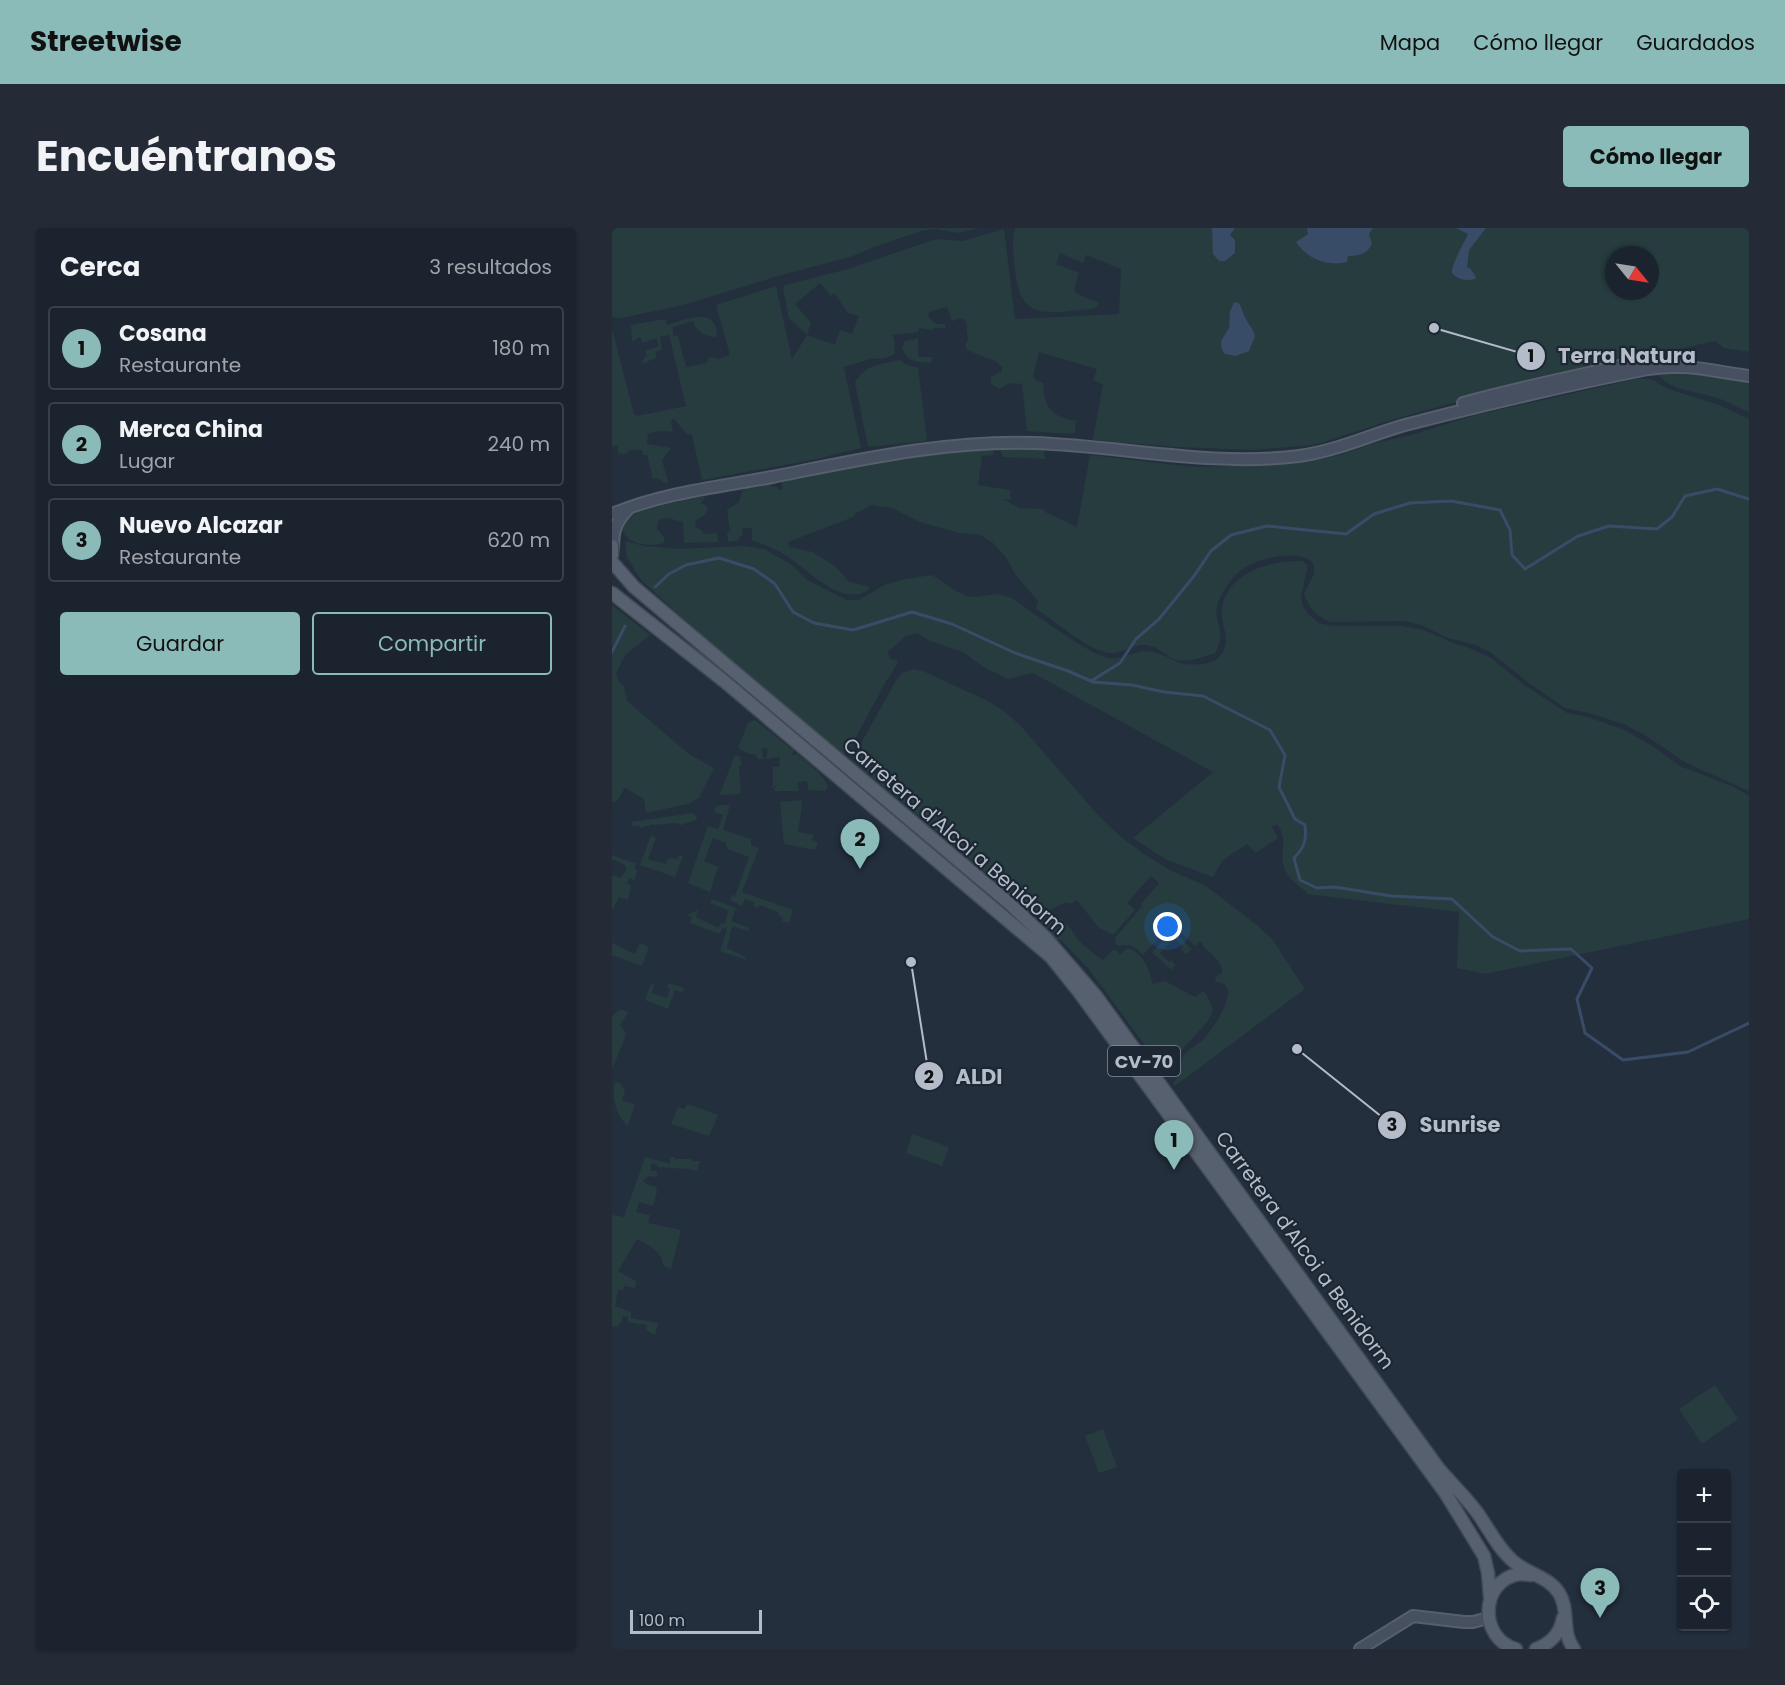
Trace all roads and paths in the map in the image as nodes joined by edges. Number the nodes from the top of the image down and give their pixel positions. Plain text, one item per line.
1 (1749, 369) edge
2 (1749, 376) edge
3 (1401, 426) junction
4 (629, 507) junction
5 (612, 514) edge
6 (612, 550) edge
7 (612, 562) edge
8 (612, 592) edge
9 (1538, 1575) junction
10 (1490, 1597) junction
11 (1564, 1612) junction
12 (1488, 1618) junction
13 (1360, 1649) edge
14 (1516, 1649) edge
15 (1537, 1649) edge
16 (1574, 1649) edge

1 - 3 main road
2 - 3 main road
3 - 4 main road
4 - 5 main road
4 - 6 main road
7 - 9 main road, Carretera d'Alcoi a Benidorm / CV-70
8 - 10 main road, Carretera d'Alcoi a Benidorm / CV-70
9 - 10 main road
9 - 11 main road, CV-70
10 - 12 main road, CV-70
11 - 15 main road
11 - 16 main road, CV-70
12 - 13 main road
12 - 14 main road

